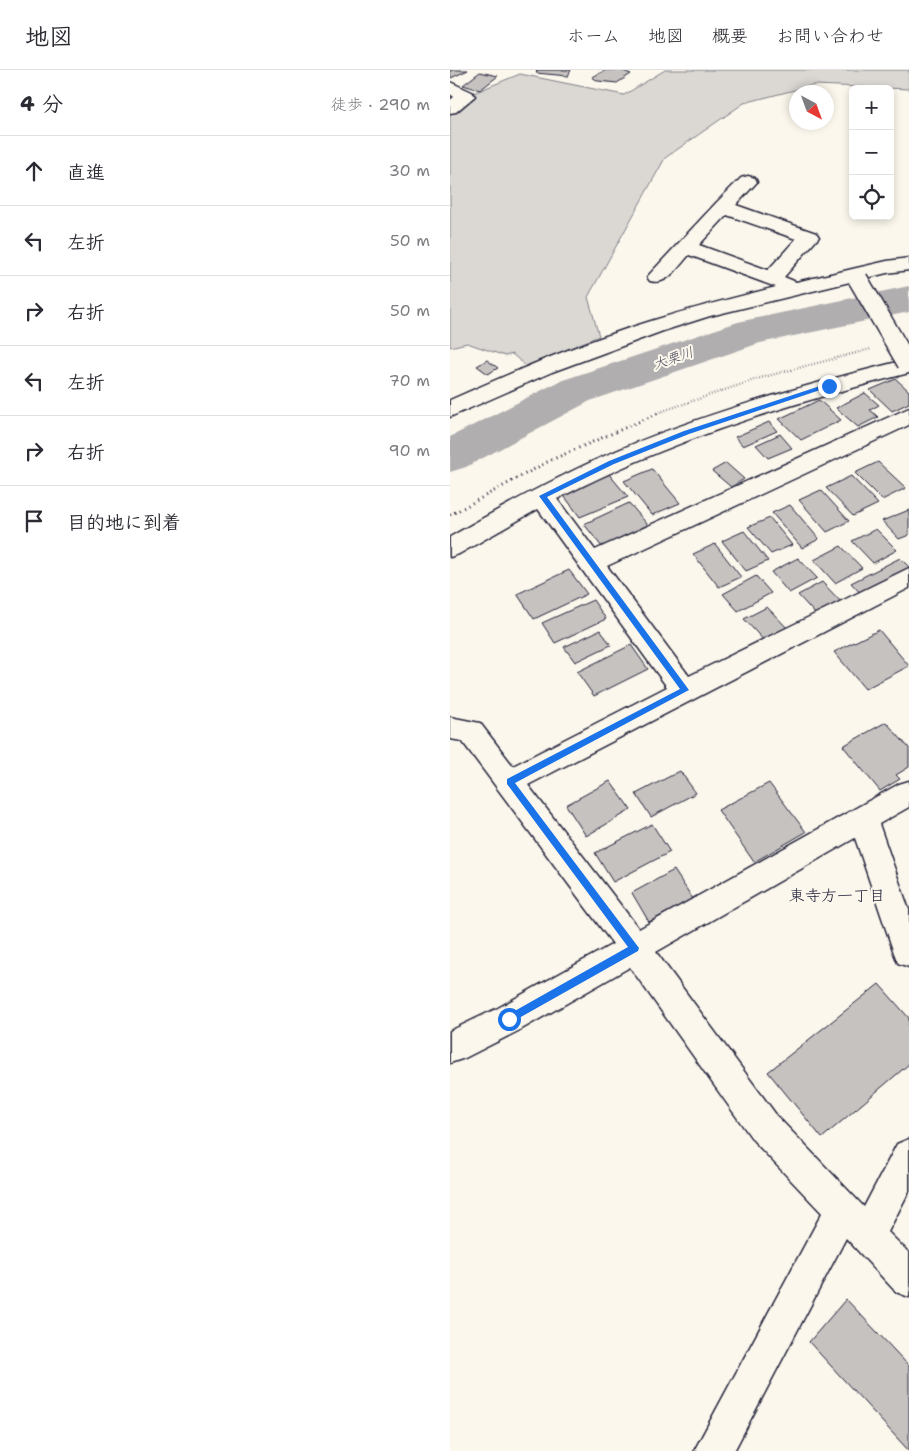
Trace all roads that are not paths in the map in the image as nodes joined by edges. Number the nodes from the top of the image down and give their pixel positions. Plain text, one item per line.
1 (450, 87) edge
2 (450, 108) edge
3 (748, 182) dead end
4 (723, 208) junction
5 (686, 247) junction
6 (909, 264) edge
7 (657, 277) dead end
8 (857, 277) junction
9 (771, 279) junction
10 (799, 288) junction
11 (908, 365) edge
12 (450, 409) edge
13 (909, 416) edge
14 (542, 496) junction
15 (450, 548) edge
16 (592, 562) junction
17 (909, 577) edge
18 (685, 690) junction
19 (450, 728) edge
20 (510, 782) junction
21 (909, 793) edge
22 (864, 819) junction
23 (635, 948) junction
24 (909, 953) edge
25 (450, 1047) edge
26 (909, 1156) edge
27 (843, 1209) junction
28 (868, 1235) junction
29 (909, 1278) edge
30 (713, 1451) edge

1 - 2 street
3 - 4 street
4 - 5 street
4 - 9 street
5 - 7 street
5 - 9 street
6 - 8 street
8 - 10 street
8 - 11 street, bridge
9 - 10 street
10 - 12 street
11 - 14 street
13 - 16 street
14 - 15 street
14 - 16 street
16 - 18 street
17 - 18 street
18 - 20 street
19 - 20 street
20 - 23 street
21 - 22 street
22 - 23 street
22 - 24 street
23 - 25 street
23 - 27 street
26 - 28 street
27 - 28 street
27 - 30 street
28 - 29 street

